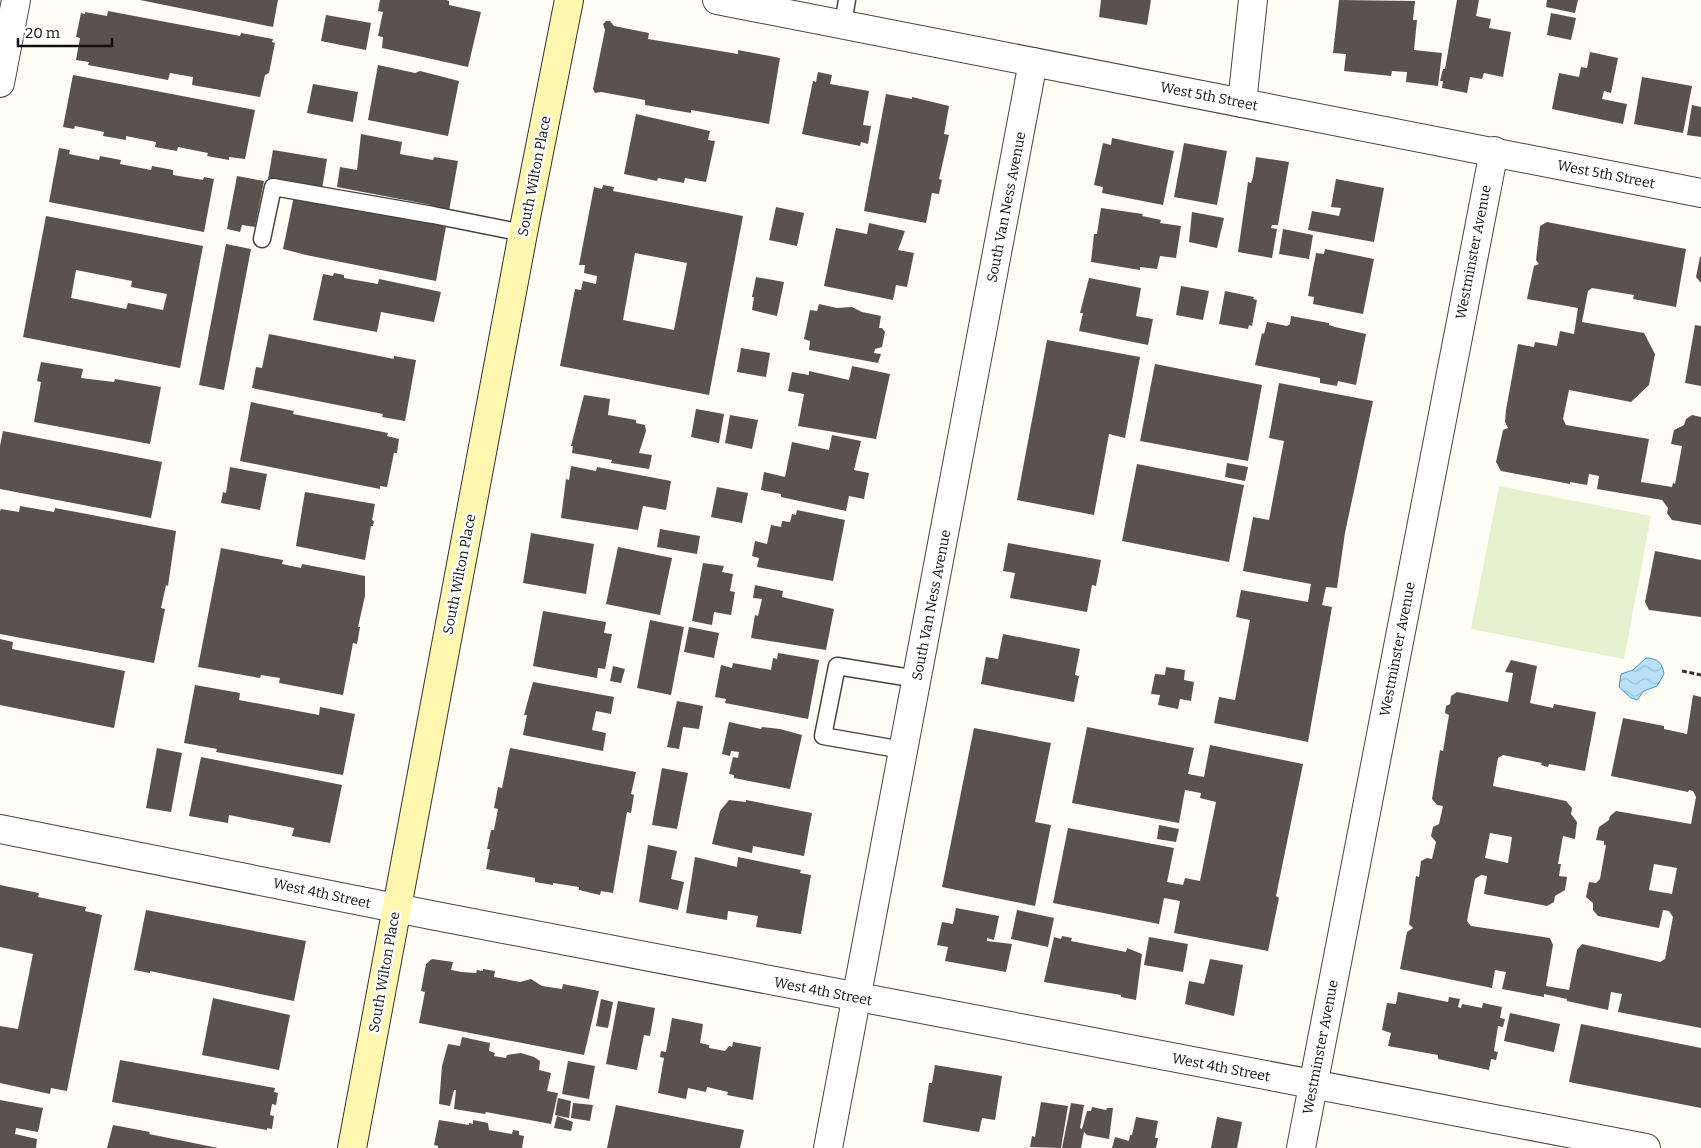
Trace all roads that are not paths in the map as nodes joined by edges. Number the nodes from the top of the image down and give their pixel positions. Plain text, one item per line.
1 (16, 0) edge
2 (569, 0) edge
3 (717, 0) edge
4 (1253, 0) edge
5 (845, 12) edge
6 (1033, 62) junction
7 (0, 83) edge
8 (1242, 102) junction
9 (1494, 151) junction
10 (1701, 193) edge
11 (523, 234) junction
12 (262, 239) dead end
13 (917, 679) junction
14 (903, 750) junction
15 (0, 829) edge
16 (396, 908) junction
17 (856, 997) junction
18 (1314, 1083) junction
19 (352, 1148) edge
20 (828, 1148) edge
21 (1301, 1148) edge
22 (1646, 1148) edge

1 - 7 street
2 - 11 main road, South Wilton Place
3 - 5 street, West 5th Street
4 - 8 street
5 - 6 street, West 5th Street
6 - 8 street, West 5th Street
6 - 13 street, South Van Ness Avenue
8 - 9 street, West 5th Street
9 - 10 street, West 5th Street
9 - 18 street, Westminster Avenue
11 - 12 lane
11 - 16 main road, South Wilton Place
13 - 14 street, South Van Ness Avenue
13 - 14 lane
14 - 17 street, South Van Ness Avenue
15 - 16 street, West 4th Street
16 - 17 street, West 4th Street
16 - 19 main road, South Wilton Place
17 - 18 street, West 4th Street
17 - 20 street, South Van Ness Avenue
18 - 21 street, Westminster Avenue
18 - 22 street, West 4th Street

